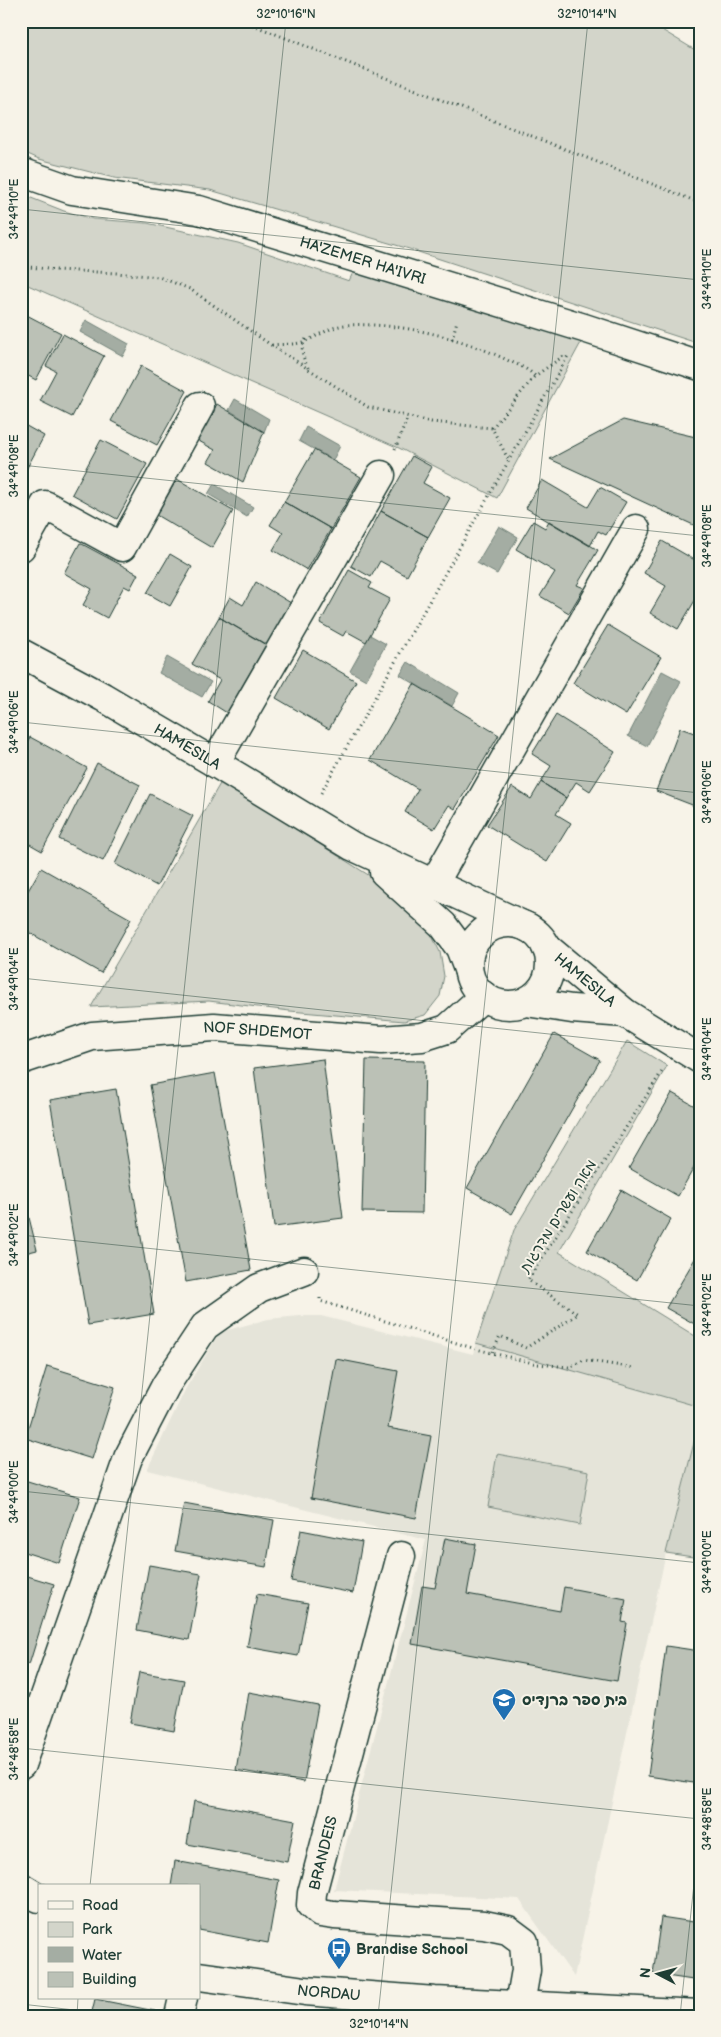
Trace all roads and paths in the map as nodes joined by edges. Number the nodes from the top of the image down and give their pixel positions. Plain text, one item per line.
1 (243, 21) edge
2 (21, 172) edge
3 (700, 203) edge
4 (21, 266) edge
5 (306, 339) junction
6 (271, 345) junction
7 (700, 366) edge
8 (308, 368) junction
9 (535, 376) junction
10 (200, 406) dead end
11 (492, 428) junction
12 (508, 459) junction
13 (381, 475) dead end
14 (636, 529) dead end
15 (21, 546) edge
16 (21, 653) edge
17 (216, 763) junction
18 (306, 819) junction
19 (352, 846) junction
20 (433, 885) junction
21 (538, 937) junction
22 (468, 969) junction
23 (484, 996) junction
24 (526, 1002) junction
25 (624, 1013) junction
26 (689, 1052) edge
27 (21, 1060) edge
28 (304, 1271) dead end
29 (328, 1303) dead end
30 (493, 1352) junction
31 (634, 1368) dead end
32 (401, 1556) dead end
33 (21, 1765) edge
34 (21, 1887) edge
35 (38, 1897) edge
36 (200, 1976) edge
37 (183, 2000) edge
38 (520, 2010) edge
39 (700, 2014) edge
40 (179, 2016) edge

1 - 3 path
2 - 7 street, HA'ZEMER HA'IVRI
4 - 6 path
5 - 6 path
5 - 8 path
5 - 9 path
6 - 8 path
8 - 11 path
9 - 11 path
9 - 12 path
10 - 15 street
11 - 12 path
12 - 18 path
13 - 17 street
14 - 20 street
16 - 17 street, HAMESILA
17 - 18 street, HAMESILA
18 - 19 street, HAMESILA
19 - 20 street, HAMESILA
19 - 22 street, HAMESILA
20 - 21 street, HAMESILA
21 - 22 street
21 - 24 street
21 - 25 street, HAMESILA
22 - 23 street
23 - 24 street
23 - 27 street, NOF SHDEMOT
24 - 25 street, HAMESILA
25 - 26 street, HAMESILA
26 - 30 path, מאה ועשרים מדרגות
28 - 33 street
29 - 30 path
30 - 31 path
32 - 38 street, BRANDEIS
34 - 35 street
36 - 38 street, NORDAU
37 - 40 street
38 - 39 street, NORDAU

